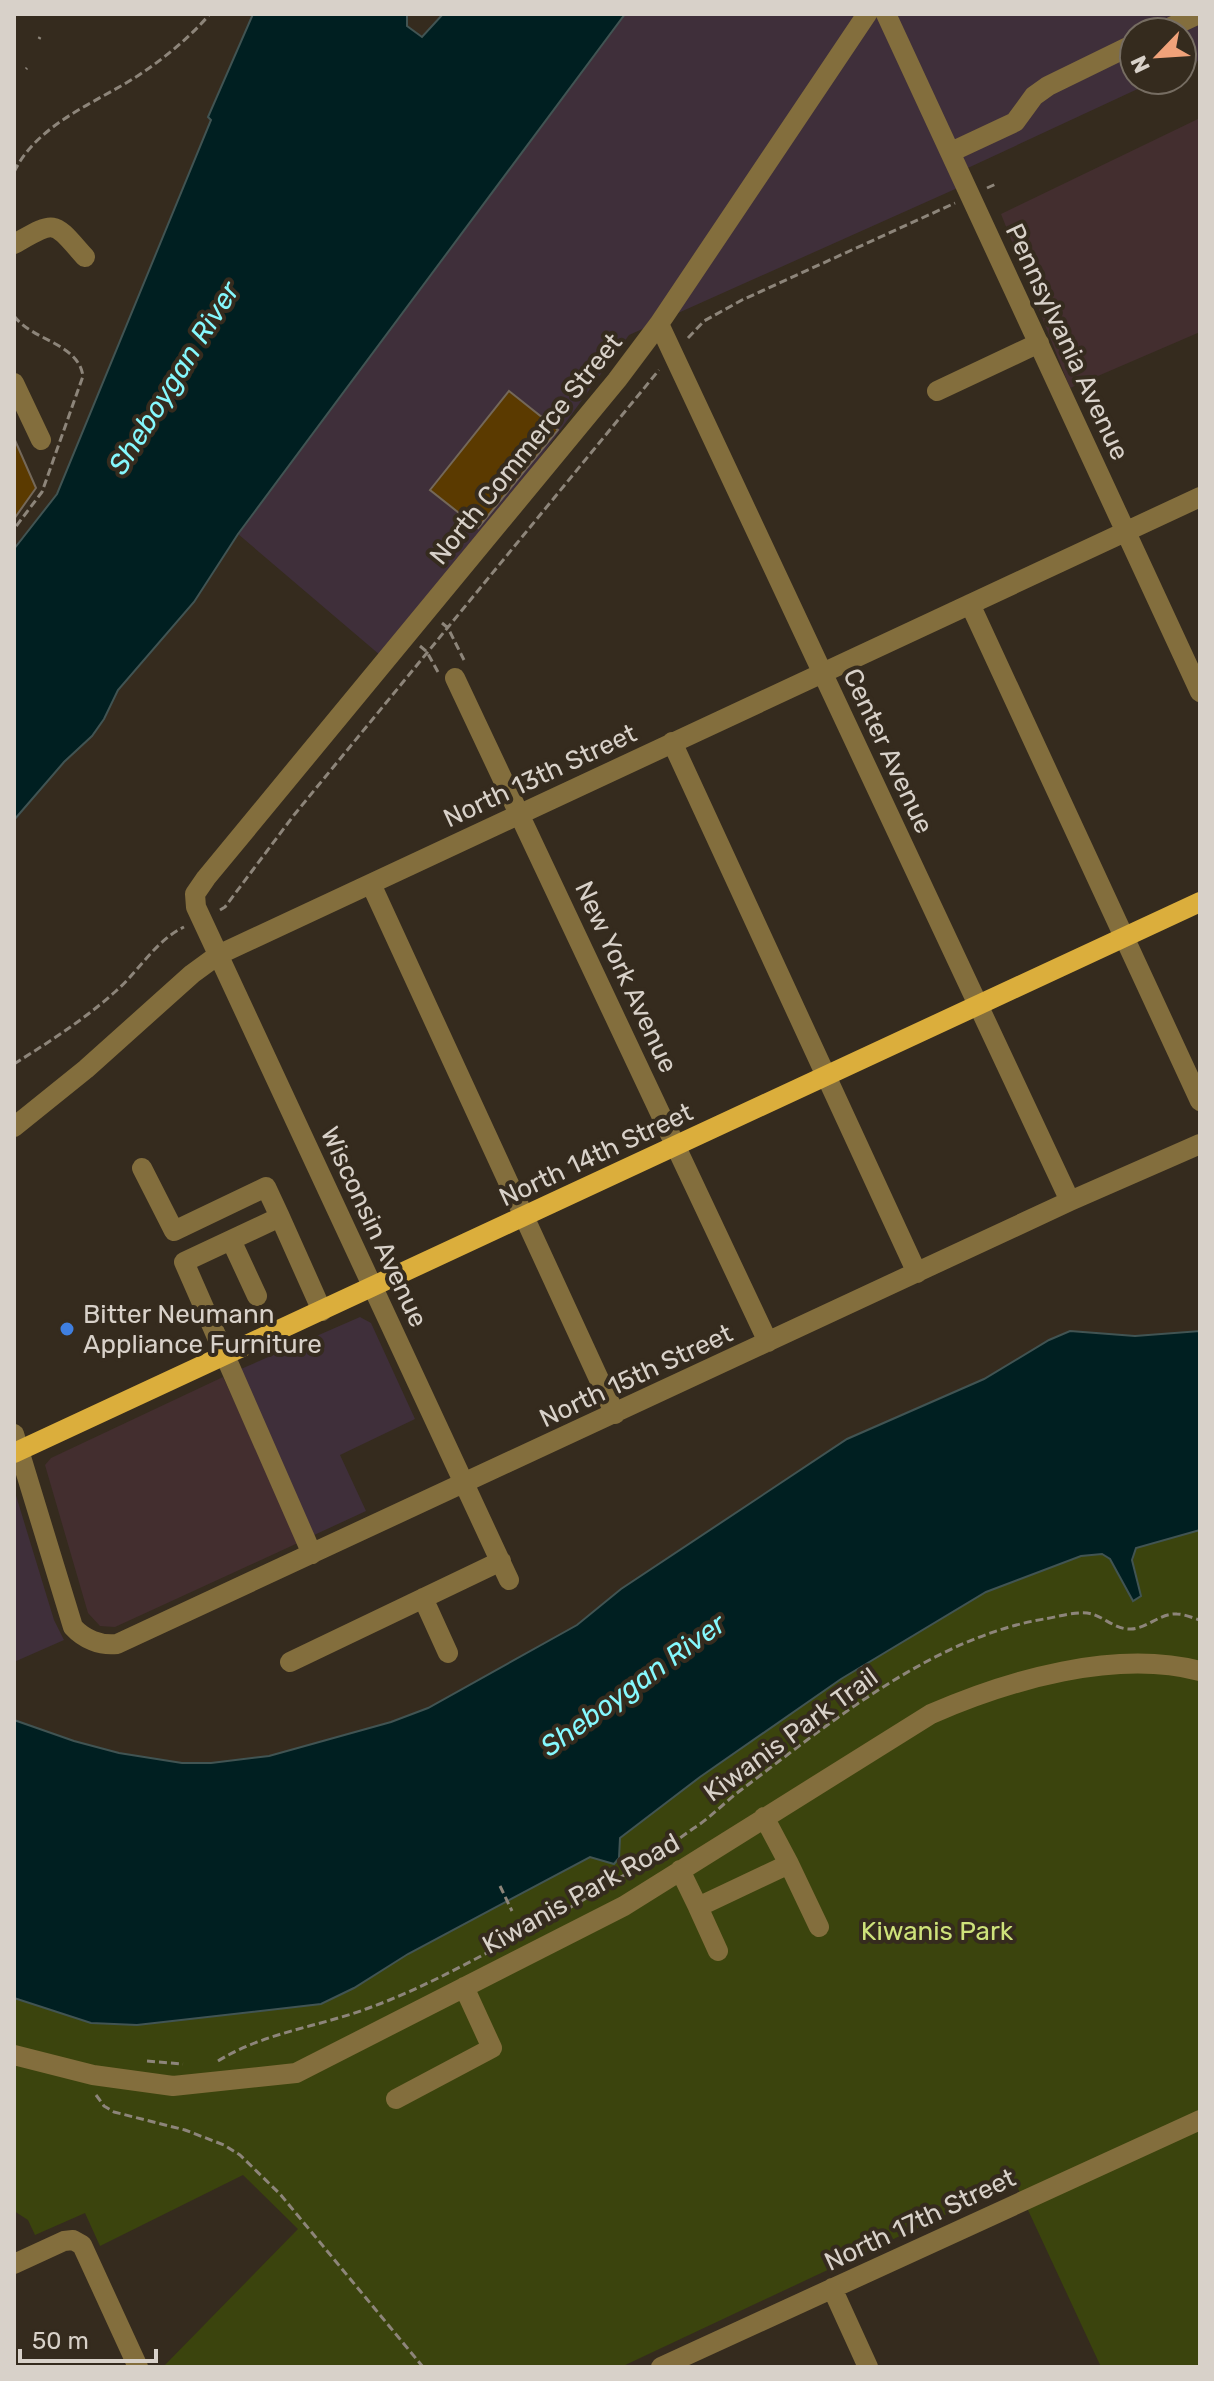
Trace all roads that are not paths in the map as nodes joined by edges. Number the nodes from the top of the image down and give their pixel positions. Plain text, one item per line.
1 (867, 14) edge
2 (886, 14) edge
3 (1118, 52) edge
4 (951, 152) junction
5 (14, 244) edge
6 (85, 257) dead end
7 (659, 324) junction
8 (1039, 343) junction
9 (14, 383) edge
10 (937, 391) dead end
11 (41, 440) dead end
12 (1200, 497) edge
13 (1126, 531) junction
14 (970, 604) junction
15 (822, 672) junction
16 (455, 678) road end
17 (1200, 692) edge
18 (672, 742) junction
19 (520, 813) junction
20 (371, 884) junction
21 (195, 894) joint
22 (1200, 902) edge
23 (1124, 937) junction
24 (218, 955) junction
25 (978, 1004) junction
26 (826, 1075) junction
27 (1200, 1101) edge
28 (14, 1127) edge
29 (1200, 1144) edge
30 (676, 1146) junction
31 (142, 1168) dead end
32 (1070, 1201) junction
33 (280, 1217) junction
34 (524, 1217) junction
35 (231, 1240) junction
36 (917, 1273) junction
37 (374, 1287) junction
38 (257, 1296) dead end
39 (322, 1311) junction
40 (768, 1342) junction
41 (224, 1354) junction
42 (615, 1414) junction
43 (16, 1446) edge
44 (464, 1484) junction
45 (312, 1554) junction
46 (501, 1561) junction
47 (509, 1580) dead end
48 (423, 1598) junction
49 (448, 1653) dead end
50 (290, 1662) dead end
51 (1200, 1671) edge
52 (764, 1817) junction
53 (789, 1864) junction
54 (680, 1870) junction
55 (698, 1907) junction
56 (819, 1927) dead end
57 (718, 1951) dead end
58 (464, 1987) junction
59 (14, 2055) edge
60 (396, 2099) dead end
61 (1200, 2120) edge
62 (14, 2264) edge
63 (832, 2288) junction
64 (683, 2362) edge
65 (138, 2367) edge
66 (661, 2367) edge
67 (868, 2367) edge

1 - 7 street, North Commerce Street
2 - 4 street, Pennsylvania Avenue
3 - 4 street
4 - 8 street, Pennsylvania Avenue
5 - 6 street
7 - 15 street, Center Avenue
7 - 21 street, North Commerce Street
8 - 10 street
8 - 13 street, Pennsylvania Avenue
9 - 11 street
12 - 13 street, North 13th Street
13 - 14 street, North 13th Street
13 - 17 street, Pennsylvania Avenue
14 - 15 street, North 13th Street
14 - 23 street
15 - 18 street, North 13th Street
15 - 25 street, Center Avenue
16 - 19 street, New York Avenue
18 - 19 street, North 13th Street
18 - 26 street
19 - 20 street, North 13th Street
19 - 30 street, New York Avenue
20 - 24 street, North 13th Street
20 - 34 street
21 - 24 street, Wisconsin Avenue
22 - 23 main road, North 14th Street
23 - 25 main road, North 14th Street
23 - 27 street
24 - 28 street, North 13th Street
24 - 37 street, Wisconsin Avenue
25 - 26 main road, North 14th Street
25 - 32 street, Center Avenue
26 - 30 main road, North 14th Street
26 - 36 street
29 - 32 street, North 15th Street
30 - 34 main road, North 14th Street
30 - 40 street, New York Avenue
31 - 33 street
32 - 36 street, North 15th Street
33 - 35 street
33 - 39 street
34 - 37 main road, North 14th Street
34 - 42 street
35 - 38 street
35 - 41 street
36 - 40 street, North 15th Street
37 - 39 main road, North 14th Street
37 - 44 street, Wisconsin Avenue
39 - 41 main road, North 14th Street
40 - 42 street, North 15th Street
41 - 43 main road, North 14th Street
41 - 45 street
42 - 44 street, North 15th Street
43 - 45 street, North 15th Street
44 - 45 street, North 15th Street
44 - 46 street, Wisconsin Avenue
46 - 47 street, Wisconsin Avenue
46 - 48 street
48 - 49 street
48 - 50 street
51 - 52 street, Kiwanis Park Road
52 - 53 street
52 - 54 street, Kiwanis Park Road
53 - 55 street
53 - 56 street
54 - 55 street
54 - 58 street, Kiwanis Park Road
55 - 57 street
58 - 59 street, Kiwanis Park Road
58 - 60 street
61 - 63 street, North 17th Street
62 - 65 street
63 - 64 street, North 17th Street
63 - 67 street
64 - 66 street, North 17th Street

